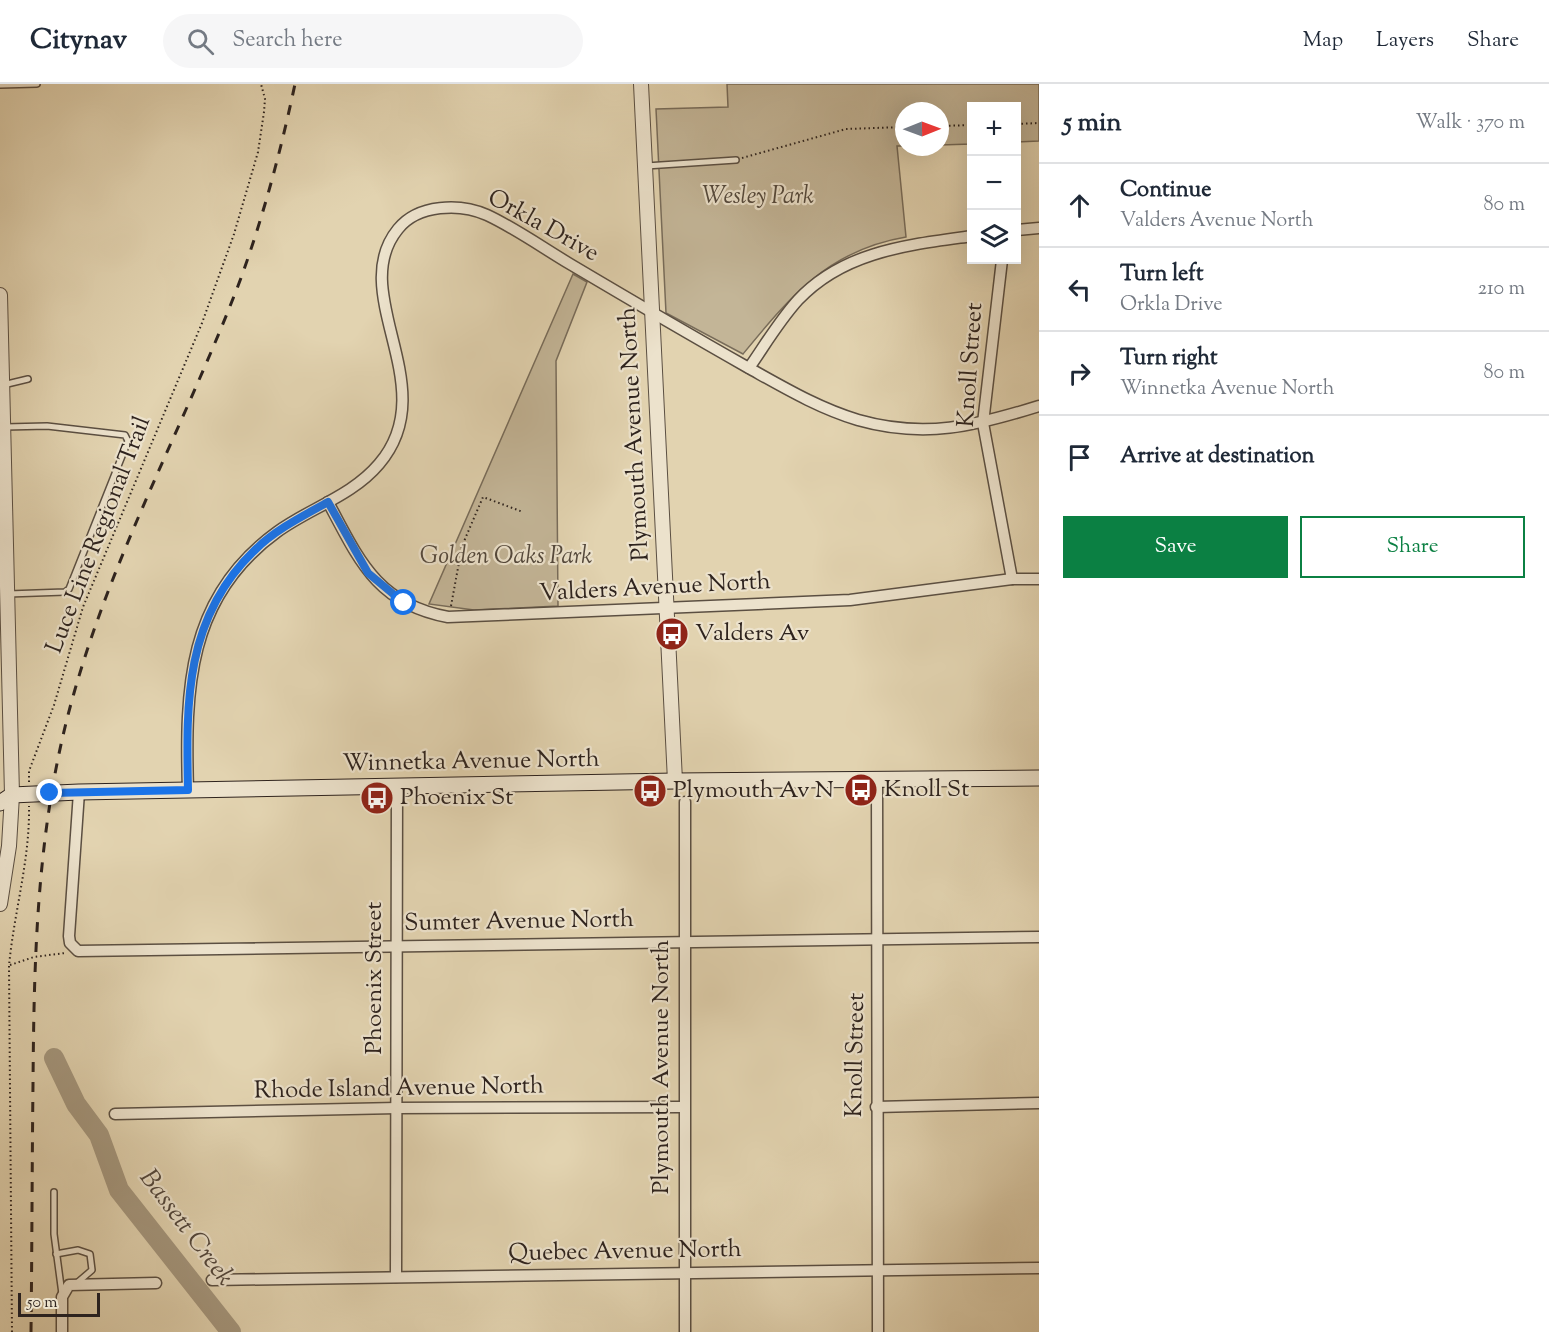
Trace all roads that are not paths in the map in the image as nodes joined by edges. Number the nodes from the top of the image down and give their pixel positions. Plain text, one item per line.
1 (38, 84) edge
2 (45, 84) edge
3 (641, 84) edge
4 (0, 85) edge
5 (736, 160) road end
6 (645, 166) junction
7 (1039, 228) edge
8 (1021, 230) edge
9 (967, 237) edge
10 (1002, 264) edge
11 (0, 295) edge
12 (0, 313) edge
13 (652, 314) junction
14 (749, 368) junction
15 (28, 379) dead end
16 (2, 385) junction
17 (1039, 406) edge
18 (983, 423) junction
19 (3, 427) junction
20 (328, 502) junction
21 (1012, 579) junction
22 (1039, 579) edge
23 (8, 594) junction
24 (666, 610) junction
25 (4, 632) edge
26 (1039, 778) edge
27 (877, 779) junction
28 (675, 781) junction
29 (396, 786) junction
30 (188, 790) junction
31 (79, 792) junction
32 (4, 795) edge
33 (685, 802) dead end
34 (0, 904) edge
35 (1039, 937) edge
36 (878, 939) junction
37 (685, 941) junction
38 (396, 945) junction
39 (1039, 1102) edge
40 (684, 1107) junction
41 (876, 1107) junction
42 (397, 1108) junction
43 (115, 1114) dead end
44 (54, 1192) dead end
45 (56, 1254) junction
46 (1039, 1268) edge
47 (877, 1270) junction
48 (685, 1272) junction
49 (396, 1277) junction
50 (212, 1280) dead end
51 (78, 1283) junction
52 (156, 1283) dead end
53 (63, 1297) junction
54 (62, 1332) edge
55 (685, 1332) edge
56 (878, 1332) edge

1 - 2 lane
1 - 4 lane
3 - 6 street, Plymouth Avenue North
5 - 6 lane
6 - 13 street, Plymouth Avenue North
7 - 8 street
9 - 14 street
10 - 18 street, Knoll Street
11 - 12 street
12 - 16 street
13 - 14 street, Orkla Drive
13 - 20 street, Orkla Drive
13 - 24 street, Plymouth Avenue North
14 - 18 street, Orkla Drive
15 - 16 lane
16 - 19 street
17 - 18 street, Orkla Drive
18 - 21 street, Knoll Street
19 - 23 street
19 - 23 lane
20 - 24 street, Valders Avenue North
20 - 30 street, Orkla Drive
21 - 22 street, Valders Avenue North
21 - 24 street, Valders Avenue North
23 - 25 street
24 - 28 street, Plymouth Avenue North
25 - 32 street
26 - 27 main road, Winnetka Avenue North
27 - 28 main road, Winnetka Avenue North
27 - 36 street, Knoll Street
28 - 29 main road, Winnetka Avenue North
29 - 30 main road, Winnetka Avenue North
29 - 38 street, Phoenix Street
30 - 31 main road, Winnetka Avenue North
31 - 32 main road, Winnetka Avenue North
31 - 38 street, Sumter Avenue North
32 - 34 street
33 - 37 street, Plymouth Avenue North
35 - 36 street, Sumter Avenue North
36 - 37 street, Sumter Avenue North
36 - 41 street, Knoll Street
37 - 38 street, Sumter Avenue North
37 - 40 street, Plymouth Avenue North
38 - 42 street, Phoenix Street
39 - 41 street
40 - 42 street, Rhode Island Avenue North
40 - 48 street, Plymouth Avenue North
41 - 47 street, Knoll Street
42 - 43 street, Rhode Island Avenue North
42 - 49 street, Phoenix Street
44 - 45 lane
45 - 51 lane
45 - 53 lane
46 - 47 street, Quebec Avenue North
47 - 48 street, Quebec Avenue North
47 - 56 street, Knoll Street
48 - 49 street, Quebec Avenue North
48 - 55 street, Plymouth Avenue North
49 - 50 street, Quebec Avenue North
51 - 52 street
51 - 53 street
53 - 54 street

